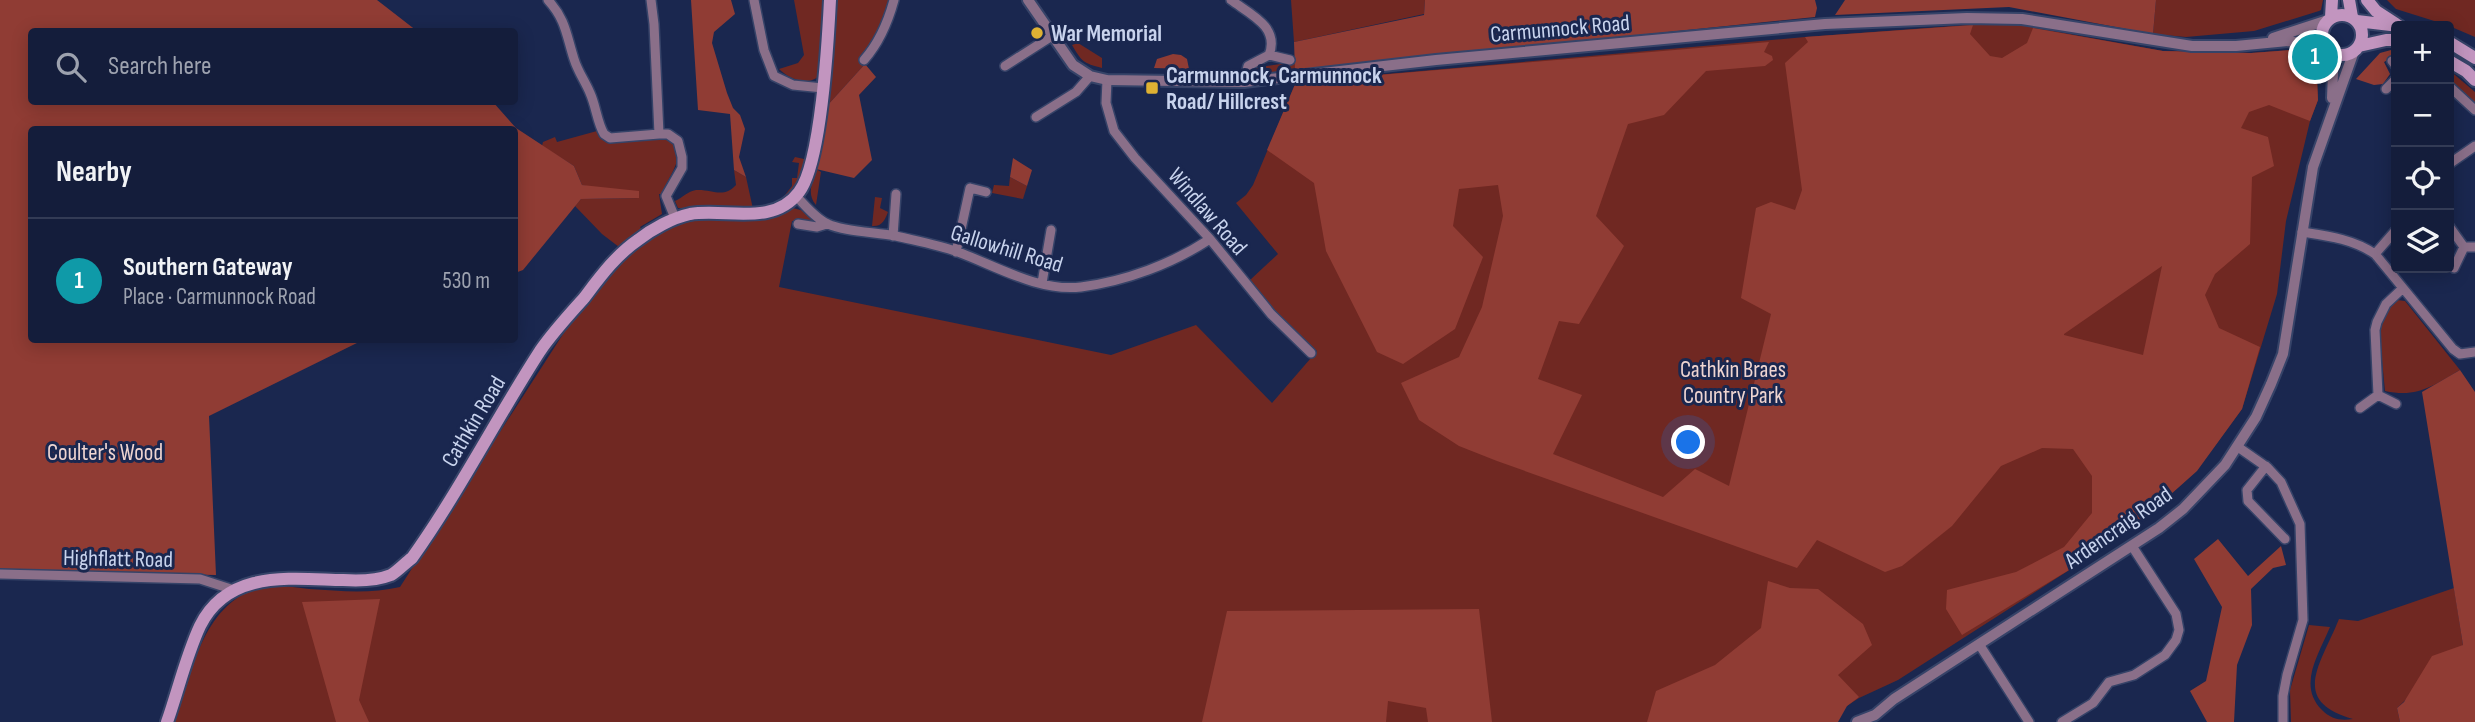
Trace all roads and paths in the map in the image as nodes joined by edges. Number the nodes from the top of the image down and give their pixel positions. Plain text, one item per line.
1 (548, 0) edge
2 (650, 0) edge
3 (754, 0) edge
4 (831, 0) edge
5 (894, 0) edge
6 (1028, 0) edge
7 (1231, 0) edge
8 (2332, 0) edge
9 (2349, 0) edge
10 (2367, 0) edge
11 (2329, 19) junction
12 (2355, 19) junction
13 (2391, 21) edge
14 (2391, 25) edge
15 (1052, 36) junction
16 (2391, 40) edge
17 (2257, 43) junction
18 (2454, 45) edge
19 (2356, 48) junction
20 (2328, 49) junction
21 (1269, 55) junction
22 (2475, 58) edge
23 (864, 60) dead end
24 (1290, 60) dead end
25 (2454, 64) edge
26 (1005, 66) dead end
27 (1090, 76) junction
28 (1107, 80) junction
29 (2475, 80) edge
30 (1244, 82) junction
31 (2391, 84) edge
32 (823, 88) junction
33 (2386, 89) dead end
34 (2454, 91) edge
35 (2475, 110) edge
36 (2330, 115) junction
37 (1036, 117) dead end
38 (659, 134) junction
39 (2475, 146) edge
40 (2454, 161) edge
41 (986, 192) dead end
42 (896, 194) dead end
43 (796, 196) junction
44 (675, 218) junction
45 (798, 224) dead end
46 (827, 224) junction
47 (1051, 230) dead end
48 (2302, 232) junction
49 (2454, 233) edge
50 (893, 236) junction
51 (2391, 236) edge
52 (1210, 239) junction
53 (2464, 247) junction
54 (2475, 247) edge
55 (956, 252) junction
56 (2375, 254) junction
57 (2454, 268) dead end
58 (1042, 283) junction
59 (2403, 288) junction
60 (2475, 352) edge
61 (1311, 353) dead end
62 (2378, 395) junction
63 (2396, 404) dead end
64 (2360, 408) dead end
65 (2238, 447) junction
66 (2266, 466) junction
67 (2285, 539) dead end
68 (2132, 546) junction
69 (0, 574) edge
70 (234, 590) junction
71 (1979, 644) junction
72 (1877, 718) edge
73 (167, 722) edge
74 (1857, 722) edge
75 (2029, 722) edge
76 (2062, 722) edge
77 (2283, 722) edge

1 - 38 street
2 - 38 street
3 - 32 street
4 - 32 main road
5 - 23 street
6 - 15 street
7 - 21 street
8 - 11 main road
9 - 12 main road
10 - 13 main road
11 - 12 main road
11 - 17 street, Carmunnock Road
11 - 20 main road
12 - 14 main road
12 - 19 main road
15 - 26 street
15 - 27 street
16 - 19 main road
17 - 20 street, Carmunnock Road
17 - 30 street, Carmunnock Road
18 - 22 main road
19 - 20 main road
19 - 36 street, Ardencraig Road
20 - 36 street, Ardencraig Road
21 - 24 street
21 - 30 street
25 - 29 main road
27 - 28 street, Carmunnock Road
27 - 37 street
28 - 30 street, Carmunnock Road
28 - 52 street, Windlaw Road
31 - 33 street
32 - 43 main road
34 - 35 street
36 - 48 street, Ardencraig Road
38 - 44 street
39 - 40 street
41 - 55 street
42 - 50 street
43 - 44 main road, Cathkin Road
43 - 46 street
44 - 70 main road, Cathkin Road
45 - 46 street, Gallowhill Road
46 - 50 street, Gallowhill Road
47 - 58 street
48 - 56 street
48 - 65 street, Ardencraig Road
49 - 53 street
50 - 55 street, Gallowhill Road
51 - 56 street
52 - 58 street, Gallowhill Road
52 - 61 street, Windlaw Road
53 - 54 street
53 - 57 street
55 - 58 street, Gallowhill Road
56 - 59 street
59 - 60 street
59 - 62 street
62 - 63 street
62 - 64 street
65 - 66 street
65 - 68 street, Ardencraig Road
66 - 67 street
66 - 77 street
68 - 71 street, Ardencraig Road
68 - 76 street
69 - 70 street, Highflatt Road
70 - 73 main road, Cathkin Road
71 - 72 street, Ardencraig Road
71 - 75 street
72 - 74 street, Ardencraig Road

